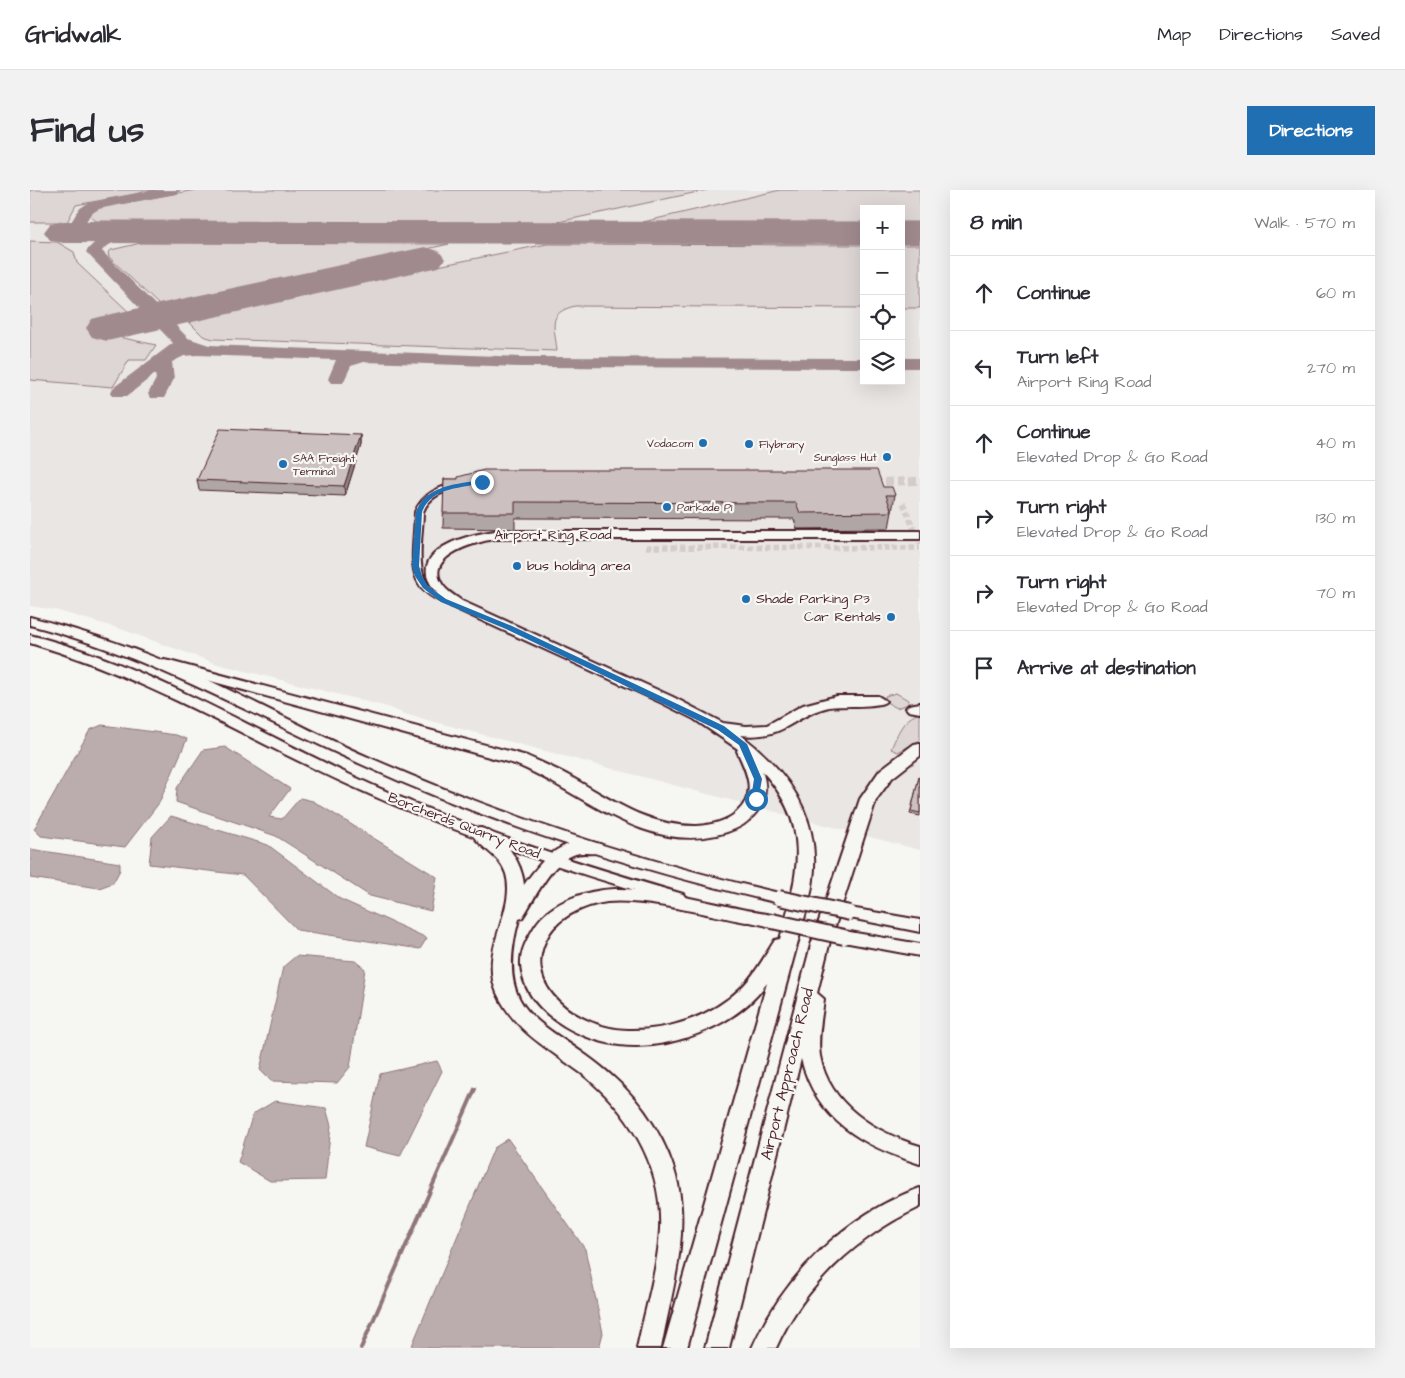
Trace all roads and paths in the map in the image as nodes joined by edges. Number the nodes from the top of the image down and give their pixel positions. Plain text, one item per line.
1 (468, 483) edge
2 (920, 535) edge
3 (457, 604) junction
4 (30, 621) edge
5 (30, 638) edge
6 (164, 664) junction
7 (878, 701) dead end
8 (721, 728) junction
9 (743, 744) junction
10 (920, 748) edge
11 (481, 834) junction
12 (594, 848) junction
13 (552, 860) junction
14 (746, 916) junction
15 (509, 923) junction
16 (920, 926) edge
17 (790, 935) junction
18 (820, 945) junction
19 (920, 950) edge
20 (920, 1156) edge
21 (920, 1197) edge
22 (649, 1348) edge
23 (675, 1348) edge
24 (717, 1348) edge
25 (764, 1348) edge

1 - 3 street
2 - 3 main road, Airport Ring Road
3 - 8 main road, Airport Ring Road
4 - 6 main road, Borcherds Quarry Road
5 - 11 main road, Borcherds Quarry Road
6 - 9 main road
6 - 12 main road, Borcherds Quarry Road
7 - 8 main road
8 - 9 main road, Airport Ring Road
9 - 17 main road, Airport Ring Road
10 - 18 main road, Airport Approach Road
11 - 13 main road, Borcherds Quarry Road
11 - 15 main road
12 - 13 main road
12 - 16 main road, Borcherds Quarry Road, bridge
13 - 14 main road, Borcherds Quarry Road
13 - 15 main road
14 - 17 main road
14 - 19 main road, Borcherds Quarry Road, bridge
15 - 22 main road
17 - 23 main road
18 - 20 main road
18 - 24 main road, Airport Approach Road
21 - 25 main road

